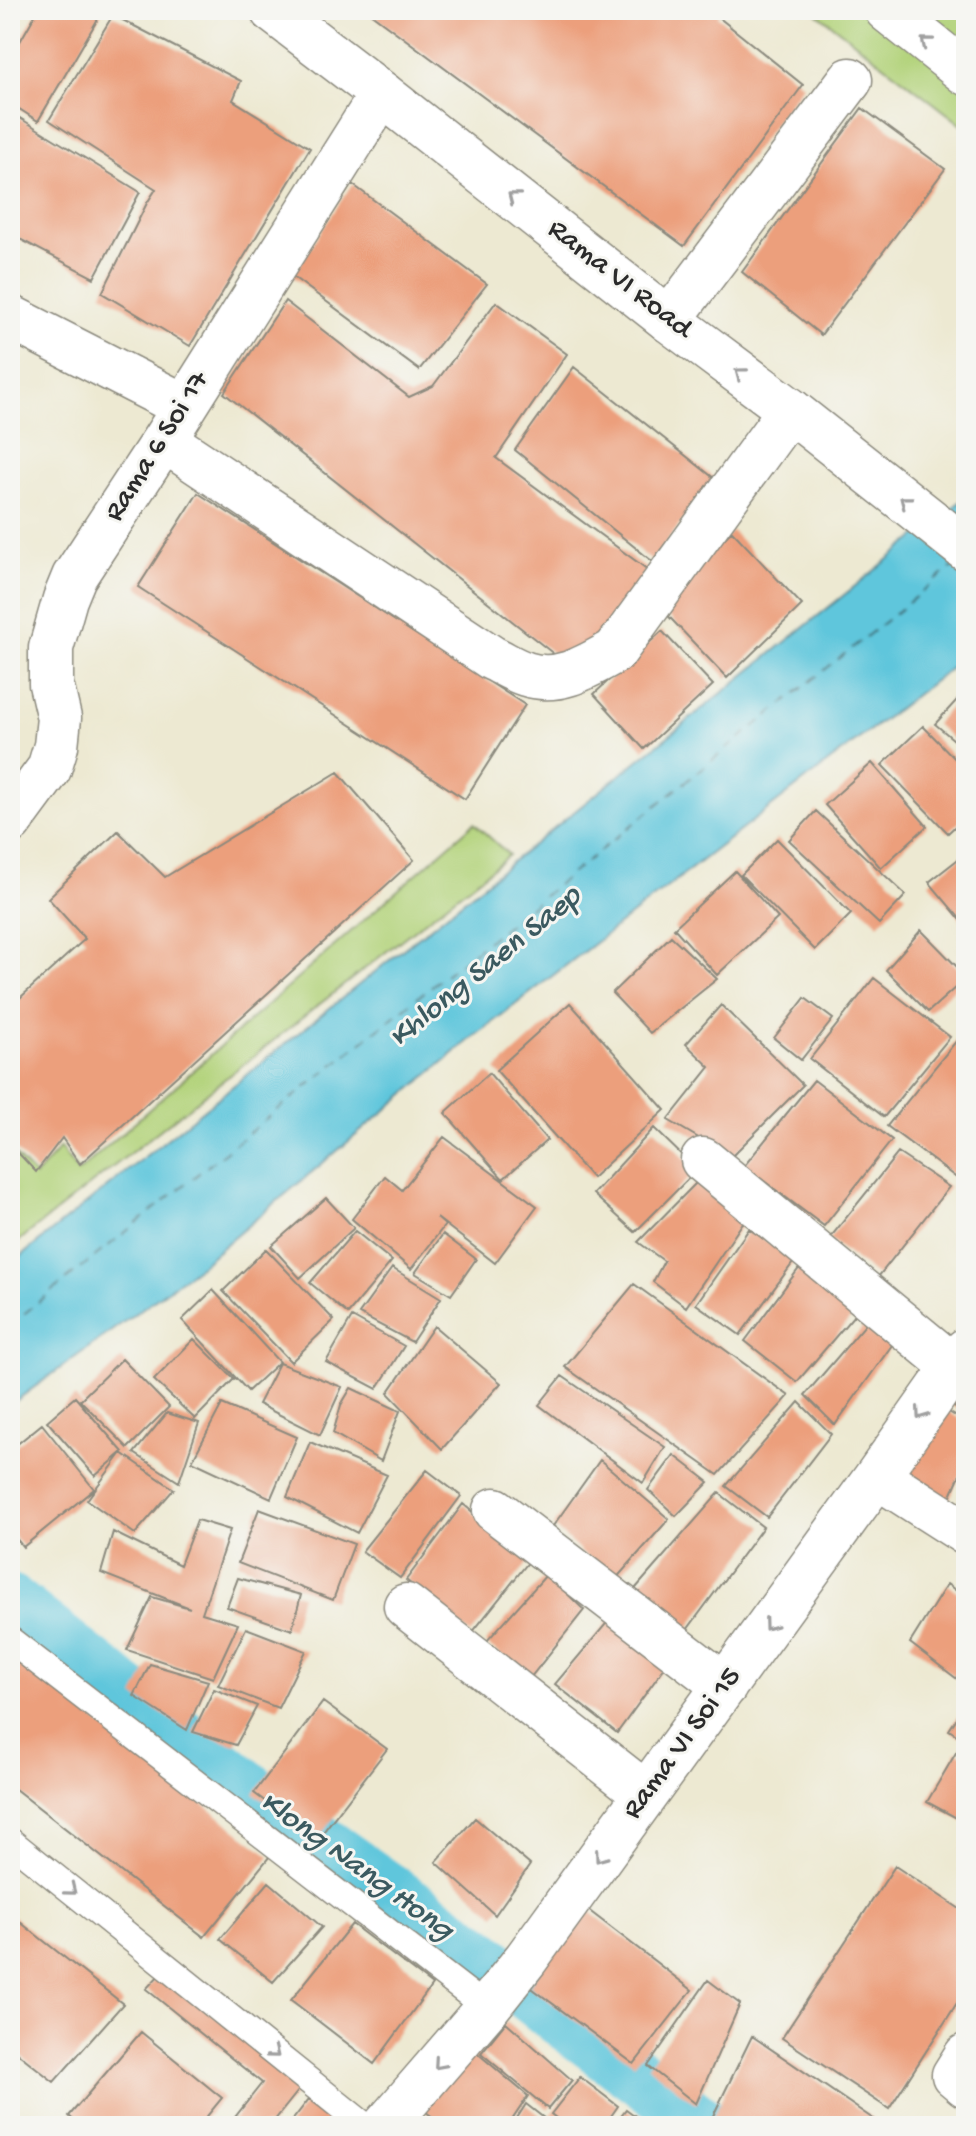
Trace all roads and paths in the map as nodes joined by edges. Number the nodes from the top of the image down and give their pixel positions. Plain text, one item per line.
1 (272, 10) edge
2 (887, 10) edge
3 (966, 73) edge
4 (850, 80) dead end
5 (382, 94) junction
6 (10, 317) edge
7 (669, 320) junction
8 (796, 415) junction
9 (174, 423) junction
10 (966, 549) edge
11 (10, 822) edge
12 (703, 1160) dead end
13 (960, 1358) edge
14 (877, 1476) junction
15 (495, 1510) dead end
16 (966, 1533) edge
17 (406, 1606) dead end
18 (10, 1640) edge
19 (725, 1686) junction
20 (646, 1794) junction
21 (10, 1841) edge
22 (489, 2006) junction
23 (966, 2056) edge
24 (966, 2085) edge
25 (365, 2126) edge
26 (385, 2126) edge

1 - 5 main road, Rama VI Road
3 -> 2 main road
4 - 7 main road
7 -> 5 main road, Rama VI Road
5 - 9 main road, Rama 6 Soi 17
6 - 9 main road
8 -> 7 main road, Rama VI Road
8 - 9 main road
10 -> 8 main road, Rama VI Road
9 - 11 main road, Rama 6 Soi 17
12 - 13 main road
13 -> 14 main road, Rama VI Soi 15
14 - 16 main road
14 -> 19 main road, Rama VI Soi 15
15 - 19 main road
17 - 20 main road
18 - 22 lane
19 - 20 main road, Rama VI Soi 15
20 -> 22 main road, Rama VI Soi 15
21 -> 25 lane
22 -> 26 main road, Rama VI Soi 15
23 - 24 main road

